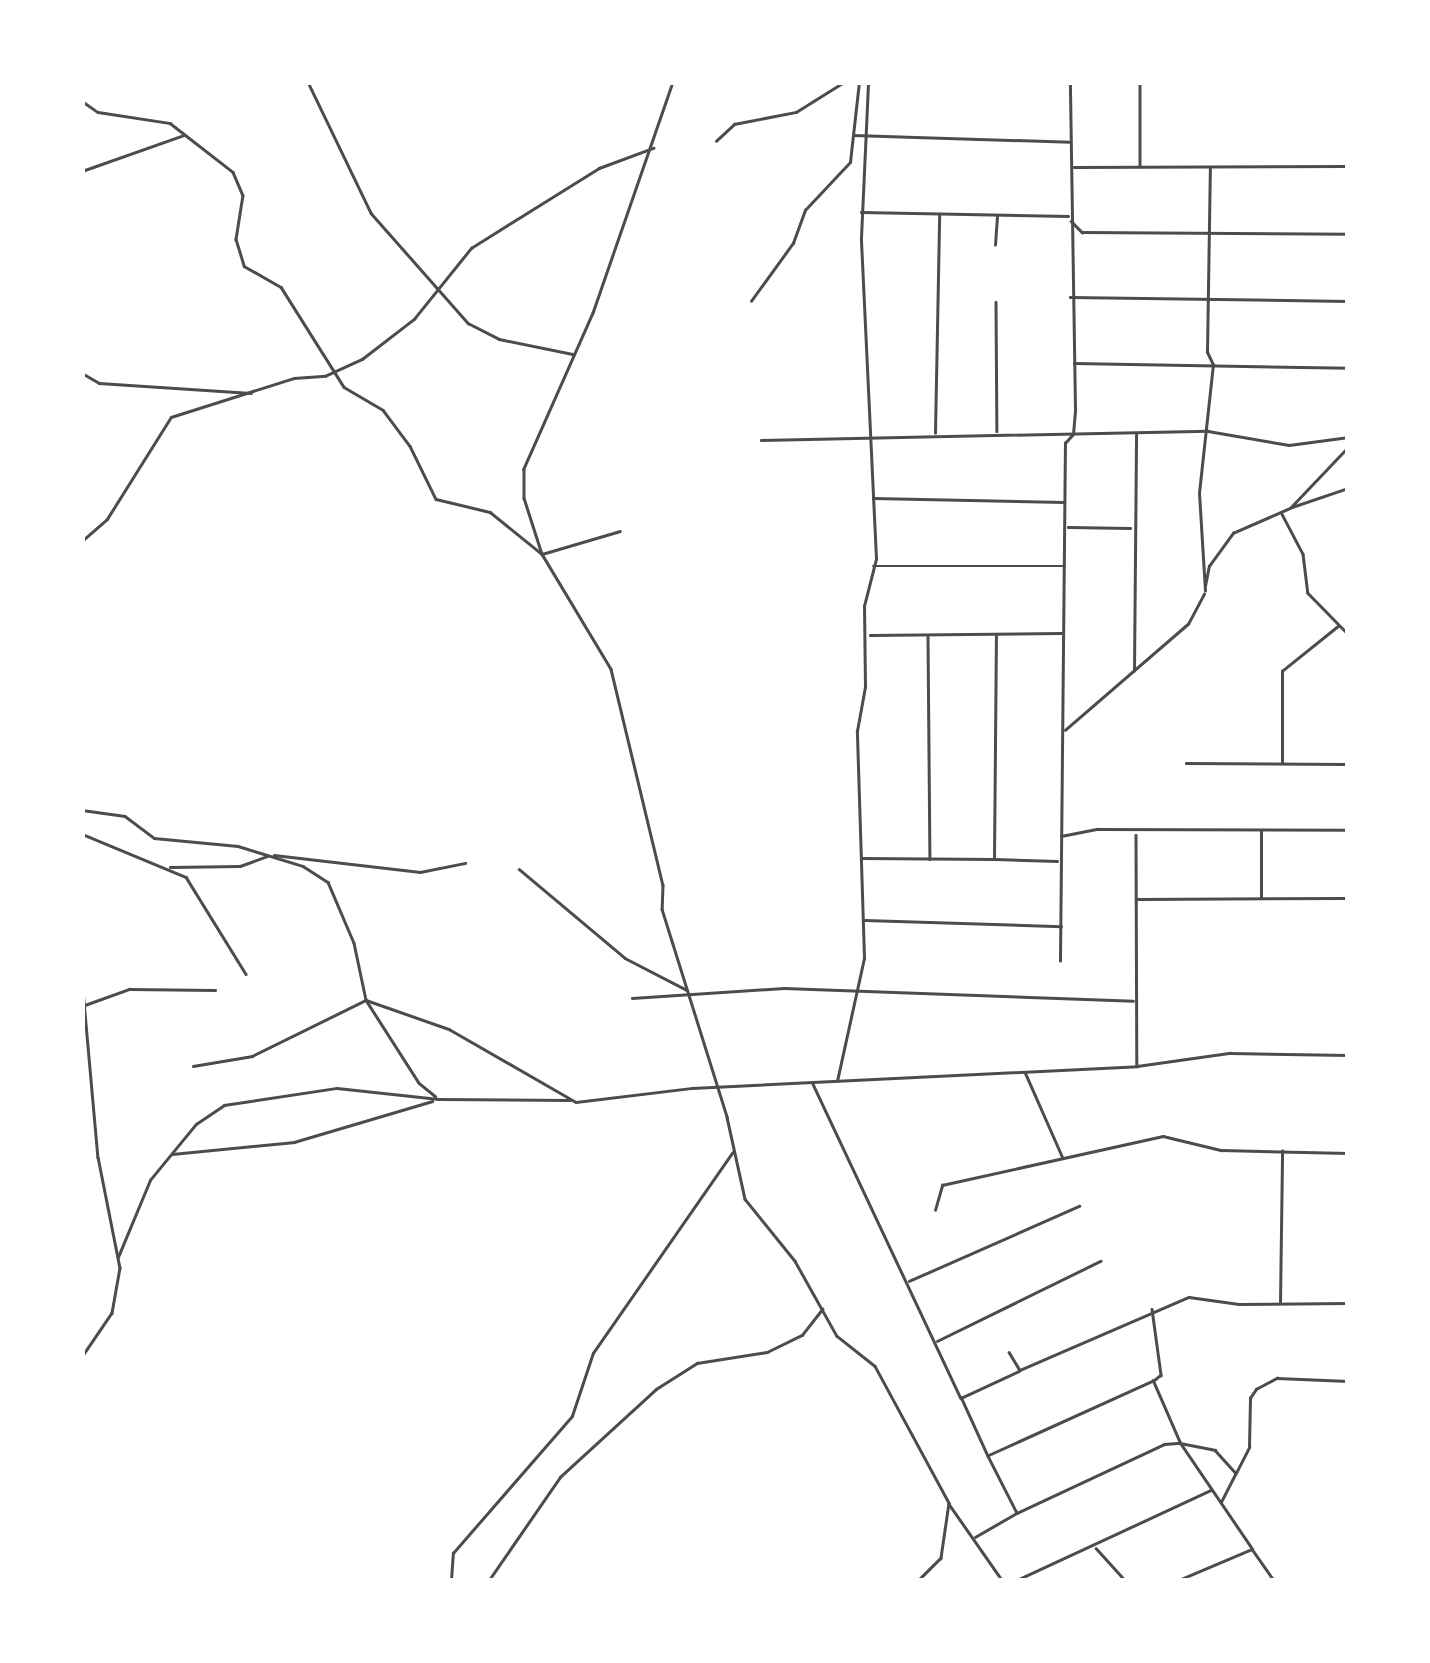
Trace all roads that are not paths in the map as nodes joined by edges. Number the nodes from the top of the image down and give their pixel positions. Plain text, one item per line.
1 (308, 82) edge
2 (672, 82) edge
3 (844, 82) edge
4 (859, 82) edge
5 (868, 82) edge
6 (1070, 82) edge
7 (1140, 82) edge
8 (82, 101) edge
9 (185, 134) junction
10 (863, 134) junction
11 (852, 135) junction
12 (716, 140) dead end
13 (1071, 142) junction
14 (653, 148) junction
15 (1348, 166) edge
16 (1072, 167) junction
17 (1140, 167) junction
18 (1210, 168) junction
19 (82, 171) edge
20 (861, 212) junction
21 (939, 214) junction
22 (997, 215) junction
23 (1070, 216) junction
24 (1207, 232) junction
25 (1348, 234) edge
26 (995, 244) dead end
27 (438, 290) junction
28 (1069, 297) junction
29 (751, 301) dead end
30 (1211, 301) junction
31 (1348, 301) edge
32 (996, 302) dead end
33 (574, 354) junction
34 (1072, 364) junction
35 (1213, 366) junction
36 (1348, 368) edge
37 (336, 372) junction
38 (82, 374) edge
39 (257, 393) junction
40 (997, 432) junction
41 (1208, 432) junction
42 (871, 434) junction
43 (935, 434) junction
44 (1073, 434) junction
45 (1136, 434) junction
46 (1348, 437) edge
47 (761, 440) dead end
48 (1348, 447) edge
49 (1348, 488) edge
50 (873, 498) junction
51 (1066, 502) junction
52 (1290, 508) junction
53 (1280, 511) junction
54 (1066, 527) junction
55 (1131, 528) junction
56 (620, 531) dead end
57 (82, 541) edge
58 (542, 554) junction
59 (870, 566) junction
60 (1066, 566) junction
61 (1204, 591) junction
62 (1348, 617) edge
63 (1338, 626) junction
64 (1063, 634) junction
65 (1346, 634) edge
66 (866, 635) junction
67 (996, 636) junction
68 (928, 637) junction
69 (1134, 671) junction
70 (1347, 701) edge
71 (1063, 731) junction
72 (1186, 763) dead end
73 (1282, 763) junction
74 (1347, 764) edge
75 (82, 810) edge
76 (1347, 830) edge
77 (1261, 831) junction
78 (82, 834) edge
79 (1136, 834) junction
80 (1060, 836) junction
81 (268, 855) junction
82 (861, 858) junction
83 (930, 859) junction
84 (994, 859) junction
85 (1057, 861) junction
86 (466, 864) dead end
87 (170, 867) junction
88 (519, 869) dead end
89 (1261, 898) junction
90 (1347, 898) edge
91 (1136, 899) junction
92 (865, 920) junction
93 (1062, 926) junction
94 (1060, 961) dead end
95 (246, 974) dead end
96 (1346, 976) edge
97 (82, 979) edge
98 (215, 990) dead end
99 (860, 990) junction
100 (689, 991) junction
101 (632, 998) dead end
102 (366, 1000) junction
103 (1133, 1000) junction
104 (88, 1003) junction
105 (82, 1006) edge
106 (1348, 1054) edge
107 (193, 1066) dead end
108 (1138, 1066) junction
109 (1025, 1071) junction
110 (836, 1082) junction
111 (813, 1084) junction
112 (716, 1087) junction
113 (438, 1099) junction
114 (576, 1102) junction
115 (1282, 1151) junction
116 (732, 1152) junction
117 (1348, 1153) edge
118 (170, 1155) junction
119 (1063, 1157) junction
120 (1079, 1206) dead end
121 (935, 1210) dead end
122 (118, 1257) junction
123 (1100, 1261) dead end
124 (908, 1282) junction
125 (1280, 1303) junction
126 (1348, 1303) edge
127 (822, 1308) junction
128 (1152, 1309) junction
129 (936, 1342) junction
130 (1009, 1352) dead end
131 (82, 1357) edge
132 (1020, 1370) junction
133 (1153, 1380) junction
134 (1348, 1380) edge
135 (961, 1398) junction
136 (1180, 1443) junction
137 (988, 1456) junction
138 (1236, 1472) junction
139 (1212, 1489) junction
140 (1221, 1502) junction
141 (949, 1503) junction
142 (1017, 1513) junction
143 (974, 1538) junction
144 (1095, 1547) junction
145 (1252, 1549) junction
146 (450, 1580) edge
147 (489, 1580) edge
148 (920, 1580) edge
149 (1002, 1580) edge
150 (1016, 1580) edge
151 (1125, 1580) edge
152 (1179, 1580) edge
153 (1274, 1580) edge

1 - 27 street
2 - 14 street
3 - 12 street
4 - 11 street
5 - 10 street
6 - 13 street
7 - 17 street
8 - 9 street
9 - 19 street
9 - 37 street
10 - 11 street
10 - 13 street
10 - 20 street
11 - 29 street
13 - 16 street
14 - 27 street
14 - 33 street
15 - 18 street
16 - 17 street
16 - 23 street
17 - 18 street
18 - 24 street
20 - 21 street
20 - 42 street
21 - 22 street
21 - 43 street
22 - 23 street
22 - 26 street
23 - 24 street
23 - 28 street
24 - 25 street
24 - 30 street
27 - 33 street
27 - 37 street
28 - 30 street
28 - 34 street
30 - 31 street
30 - 35 street
32 - 40 street
33 - 58 street
34 - 35 street
34 - 44 street
35 - 36 street
35 - 41 street
37 - 39 street
37 - 58 street
38 - 39 street
39 - 57 street
40 - 43 street
40 - 44 street
41 - 45 street
41 - 46 street
41 - 61 street
42 - 43 street
42 - 47 street
42 - 50 street
44 - 45 street
44 - 51 street
45 - 55 street
48 - 52 street
49 - 52 street
50 - 51 street
50 - 59 street
51 - 54 street
52 - 53 street
53 - 61 street
53 - 63 street
54 - 55 street
54 - 60 street
55 - 69 street
56 - 58 street
58 - 100 street
59 - 60 street
59 - 66 street
60 - 64 street
61 - 69 street
62 - 65 street
63 - 65 street
63 - 73 street
64 - 67 street
64 - 71 street
65 - 70 street
66 - 68 street
66 - 82 street
67 - 68 street
67 - 84 street
68 - 83 street
69 - 71 street
70 - 74 street
71 - 80 street
72 - 73 street
73 - 74 street
74 - 76 street
75 - 81 street
76 - 77 street
76 - 90 street
77 - 79 street
77 - 89 street
78 - 87 street
79 - 80 street
79 - 91 street
80 - 85 street
81 - 86 street
81 - 87 street
81 - 102 street
82 - 83 street
82 - 92 street
83 - 84 street
84 - 85 street
85 - 93 street
87 - 95 street
88 - 100 street
89 - 90 street
89 - 91 street
90 - 96 street
91 - 103 street
92 - 93 street
92 - 99 street
93 - 94 street
96 - 106 street
97 - 104 street
98 - 104 street
99 - 100 street
99 - 103 street
99 - 110 street
100 - 101 street
100 - 112 street
102 - 107 street
102 - 113 street
102 - 114 street
103 - 108 street
104 - 105 street
104 - 122 street
106 - 108 street
108 - 109 street
109 - 110 street
109 - 119 street
110 - 111 street
111 - 112 street
111 - 124 street
112 - 114 street
112 - 116 street
113 - 114 street
113 - 118 street
113 - 118 street
115 - 117 street
115 - 119 street
115 - 125 street
116 - 127 street
116 - 146 street
118 - 122 street
119 - 121 street
120 - 124 street
122 - 131 street
123 - 129 street
124 - 129 street
125 - 126 street
125 - 128 street
127 - 141 street
127 - 147 street
128 - 132 street
128 - 133 street
129 - 135 street
130 - 132 street
132 - 135 street
133 - 136 street
133 - 137 street
134 - 138 street
135 - 137 street
136 - 138 street
136 - 139 street
136 - 142 street
137 - 142 street
138 - 140 street
139 - 140 street
139 - 144 street
140 - 145 street
141 - 143 street
141 - 148 street
142 - 143 street
143 - 149 street
144 - 150 street
144 - 151 street
145 - 152 street
145 - 153 street

